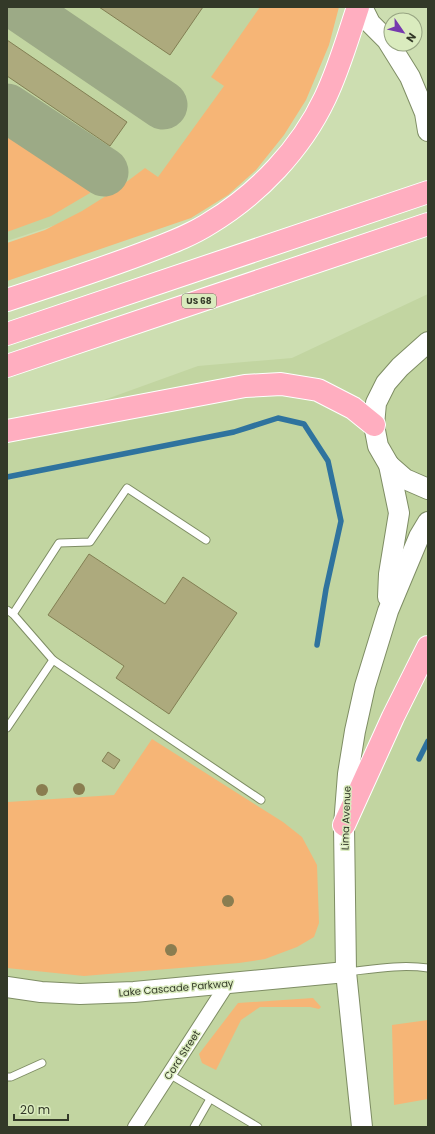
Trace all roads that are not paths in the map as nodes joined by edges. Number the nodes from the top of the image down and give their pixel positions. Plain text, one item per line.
1 (358, 7) edge
2 (362, 7) edge
3 (428, 131) edge
4 (428, 192) edge
5 (428, 224) edge
6 (7, 300) edge
7 (7, 334) edge
8 (428, 342) edge
9 (7, 366) edge
10 (374, 425) junction
11 (7, 431) edge
12 (389, 465) junction
13 (428, 489) edge
14 (428, 522) edge
15 (206, 540) dead end
16 (388, 611) junction
17 (10, 612) edge
18 (428, 647) edge
19 (53, 660) junction
20 (7, 728) edge
21 (261, 800) dead end
22 (344, 825) junction
23 (428, 968) edge
24 (346, 972) junction
25 (228, 983) junction
26 (7, 987) edge
27 (42, 1063) dead end
28 (169, 1074) junction
29 (7, 1077) edge
30 (210, 1099) junction
31 (135, 1127) edge
32 (194, 1127) edge
33 (258, 1127) edge
34 (362, 1127) edge

1 - 6 highway
2 - 3 main road
4 - 7 highway
5 - 9 highway, US 68
8 - 10 main road
10 - 11 highway
10 - 12 main road
12 - 13 main road
12 - 16 main road
14 - 16 main road, Lima Avenue
15 - 17 lane
16 - 22 main road, Lima Avenue
17 - 19 lane
18 - 22 highway
19 - 20 lane
19 - 21 lane
22 - 24 main road, Lima Avenue
23 - 24 lane
24 - 25 main road, Lake Cascade Parkway
24 - 34 main road, Lima Avenue
25 - 26 main road, Lake Cascade Parkway
25 - 28 street, Cord Street
27 - 29 lane
28 - 30 lane
28 - 31 street, Cord Street
30 - 32 lane
30 - 33 lane

